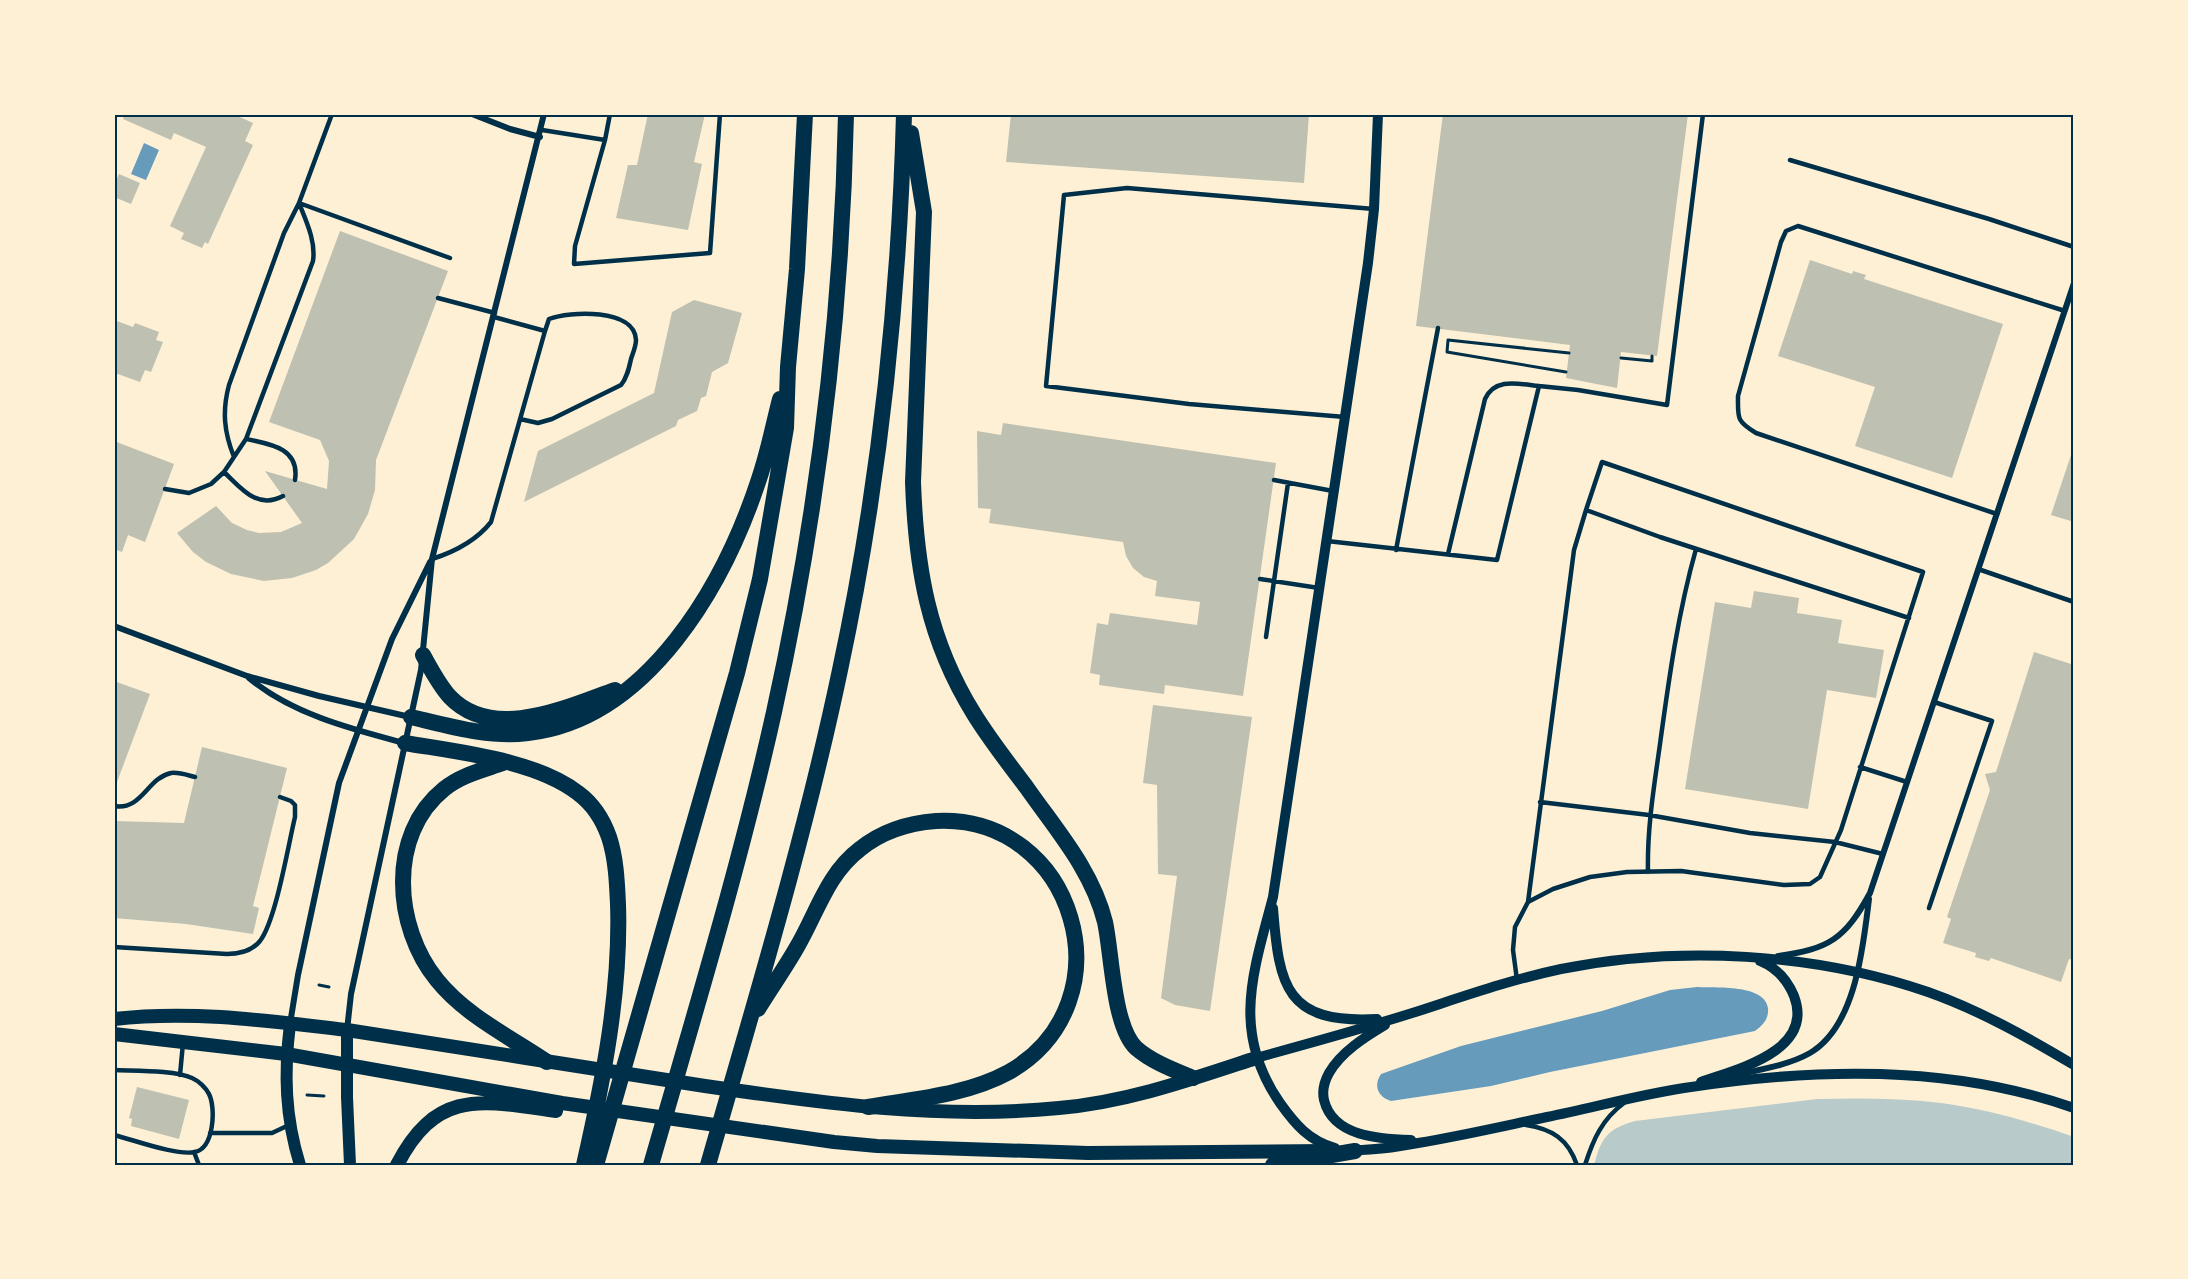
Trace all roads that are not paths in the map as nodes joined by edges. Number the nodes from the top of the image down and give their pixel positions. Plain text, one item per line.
1 (332, 114) edge
2 (472, 114) edge
3 (544, 114) edge
4 (610, 114) edge
5 (720, 114) edge
6 (806, 114) edge
7 (846, 114) edge
8 (906, 114) edge
9 (1378, 114) edge
10 (1703, 114) edge
11 (541, 134) junction
12 (605, 140) junction
13 (1790, 160) dead end
14 (299, 202) junction
15 (1374, 209) junction
16 (2074, 247) edge
17 (450, 258) dead end
18 (2074, 283) edge
19 (438, 298) dead end
20 (2065, 311) junction
21 (494, 315) junction
22 (1438, 328) dead end
23 (544, 331) junction
24 (788, 367) junction
25 (1539, 386) junction
26 (1344, 417) junction
27 (520, 419) junction
28 (246, 439) junction
29 (234, 457) junction
30 (224, 472) junction
31 (295, 480) dead end
32 (1274, 480) dead end
33 (1288, 483) junction
34 (165, 489) dead end
35 (1334, 492) junction
36 (283, 496) dead end
37 (1586, 510) junction
38 (1997, 514) junction
39 (1326, 541) junction
40 (1696, 549) junction
41 (1396, 550) junction
42 (1448, 554) junction
43 (432, 559) junction
44 (1978, 569) junction
45 (1260, 579) dead end
46 (1274, 581) junction
47 (1319, 588) junction
48 (2074, 602) edge
49 (1909, 618) junction
50 (114, 626) edge
51 (1266, 637) dead end
52 (423, 655) junction
53 (247, 676) junction
54 (635, 683) junction
55 (1934, 702) junction
56 (366, 707) junction
57 (411, 717) junction
58 (358, 730) junction
59 (405, 743) junction
60 (504, 763) junction
61 (1860, 767) junction
62 (195, 777) dead end
63 (1907, 782) junction
64 (280, 797) dead end
65 (1540, 802) junction
66 (114, 806) edge
67 (1649, 815) junction
68 (1835, 842) junction
69 (1883, 854) junction
70 (1648, 872) junction
71 (1870, 893) junction
72 (1273, 897) junction
73 (1528, 902) junction
74 (1929, 908) dead end
75 (114, 947) edge
76 (1753, 958) junction
77 (1856, 973) junction
78 (1516, 980) junction
79 (1402, 1017) junction
80 (114, 1019) edge
81 (290, 1024) junction
82 (748, 1025) junction
83 (347, 1030) junction
84 (114, 1035) edge
85 (183, 1043) junction
86 (286, 1054) junction
87 (1256, 1058) junction
88 (547, 1062) junction
89 (2074, 1065) edge
90 (347, 1066) junction
91 (114, 1070) edge
92 (180, 1075) junction
93 (1193, 1078) junction
94 (1684, 1088) junction
95 (1628, 1100) junction
96 (560, 1107) junction
97 (868, 1107) junction
98 (2074, 1108) edge
99 (1517, 1124) junction
100 (290, 1125) junction
101 (210, 1133) junction
102 (114, 1135) edge
103 (1447, 1138) junction
104 (1355, 1151) junction
105 (194, 1152) junction
106 (199, 1165) edge
107 (300, 1165) edge
108 (350, 1165) edge
109 (397, 1165) edge
110 (584, 1165) edge
111 (596, 1165) edge
112 (651, 1165) edge
113 (708, 1165) edge
114 (1273, 1165) edge
115 (1577, 1165) edge
116 (1585, 1165) edge

1 - 14 lane
2 - 11 street
3 - 11 street
4 - 12 lane
5 - 12 lane
6 - 24 highway
7 - 112 highway
8 - 82 highway
8 - 93 highway
9 - 15 street
10 - 25 lane
11 - 12 lane
11 - 21 street
13 - 16 lane
14 - 17 lane
14 - 28 lane
14 - 29 lane
15 - 26 street
15 - 26 lane
18 - 20 street
19 - 21 lane
20 - 38 street
20 - 38 lane
21 - 23 lane
21 - 43 street
22 - 41 lane
23 - 27 lane
23 - 27 lane
24 - 54 highway
24 - 111 highway
25 - 42 lane
25 - 42 lane
26 - 35 street
27 - 43 lane
28 - 29 lane
28 - 31 lane
29 - 30 lane
30 - 34 lane
30 - 36 lane
32 - 33 lane
33 - 35 lane
33 - 46 lane
35 - 39 street
37 - 40 lane
37 - 49 lane
37 - 65 lane
38 - 44 street
39 - 41 lane
39 - 47 street
40 - 49 lane
40 - 67 lane
41 - 42 lane
43 - 52 street
43 - 56 street
44 - 48 lane
44 - 55 street
45 - 46 lane
46 - 47 lane
46 - 51 lane
47 - 72 street
49 - 61 lane
50 - 53 street
52 - 54 highway
52 - 57 street
53 - 56 street
53 - 58 street
54 - 57 highway
55 - 63 street
55 - 74 lane
56 - 57 street
56 - 58 street
57 - 59 street
58 - 59 street
58 - 81 street
59 - 60 highway
59 - 83 street
60 - 88 highway
60 - 110 highway
61 - 63 lane
61 - 68 lane
62 - 66 lane
63 - 69 street
64 - 75 lane
65 - 67 lane
65 - 73 lane
67 - 68 lane
67 - 70 lane
68 - 69 lane
68 - 70 lane
69 - 71 street
70 - 73 lane
71 - 76 street
71 - 77 street
72 - 79 street
72 - 87 street
73 - 78 lane
76 - 77 street
76 - 78 street
76 - 94 street
77 - 89 street
77 - 94 street
78 - 79 street
79 - 87 street
79 - 103 street
80 - 81 main road
81 - 83 main road
81 - 86 main road
82 - 97 highway
82 - 113 highway
83 - 88 main road
83 - 90 main road
84 - 85 main road
85 - 86 main road
85 - 92 lane
86 - 90 main road
86 - 100 main road
87 - 93 main road
87 - 104 street
88 - 97 main road
90 - 96 main road
90 - 108 main road
91 - 92 lane
92 - 101 lane
93 - 97 main road
94 - 95 street
94 - 98 street
95 - 99 street
95 - 116 lane
96 - 104 main road
96 - 109 main road
99 - 103 street
99 - 115 lane
100 - 101 lane
100 - 107 main road
101 - 105 lane
102 - 105 lane
103 - 104 street
104 - 114 highway
105 - 106 lane

